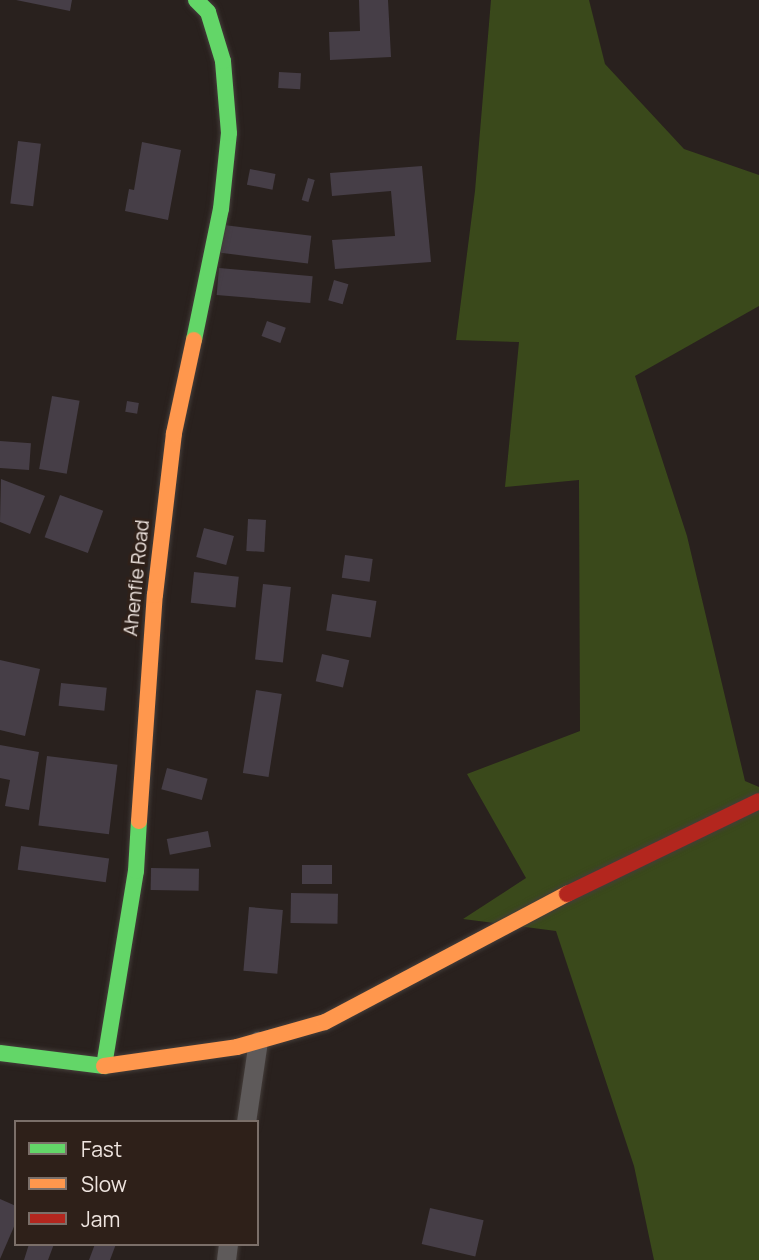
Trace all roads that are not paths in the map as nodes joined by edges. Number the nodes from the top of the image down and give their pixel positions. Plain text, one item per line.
1 (196, 0) edge
2 (759, 801) edge
3 (258, 1041) junction
4 (0, 1053) edge
5 (104, 1066) junction
6 (246, 1120) edge

1 - 5 street, Ahenfie Road
2 - 3 street
3 - 5 street
3 - 6 street
4 - 5 street

